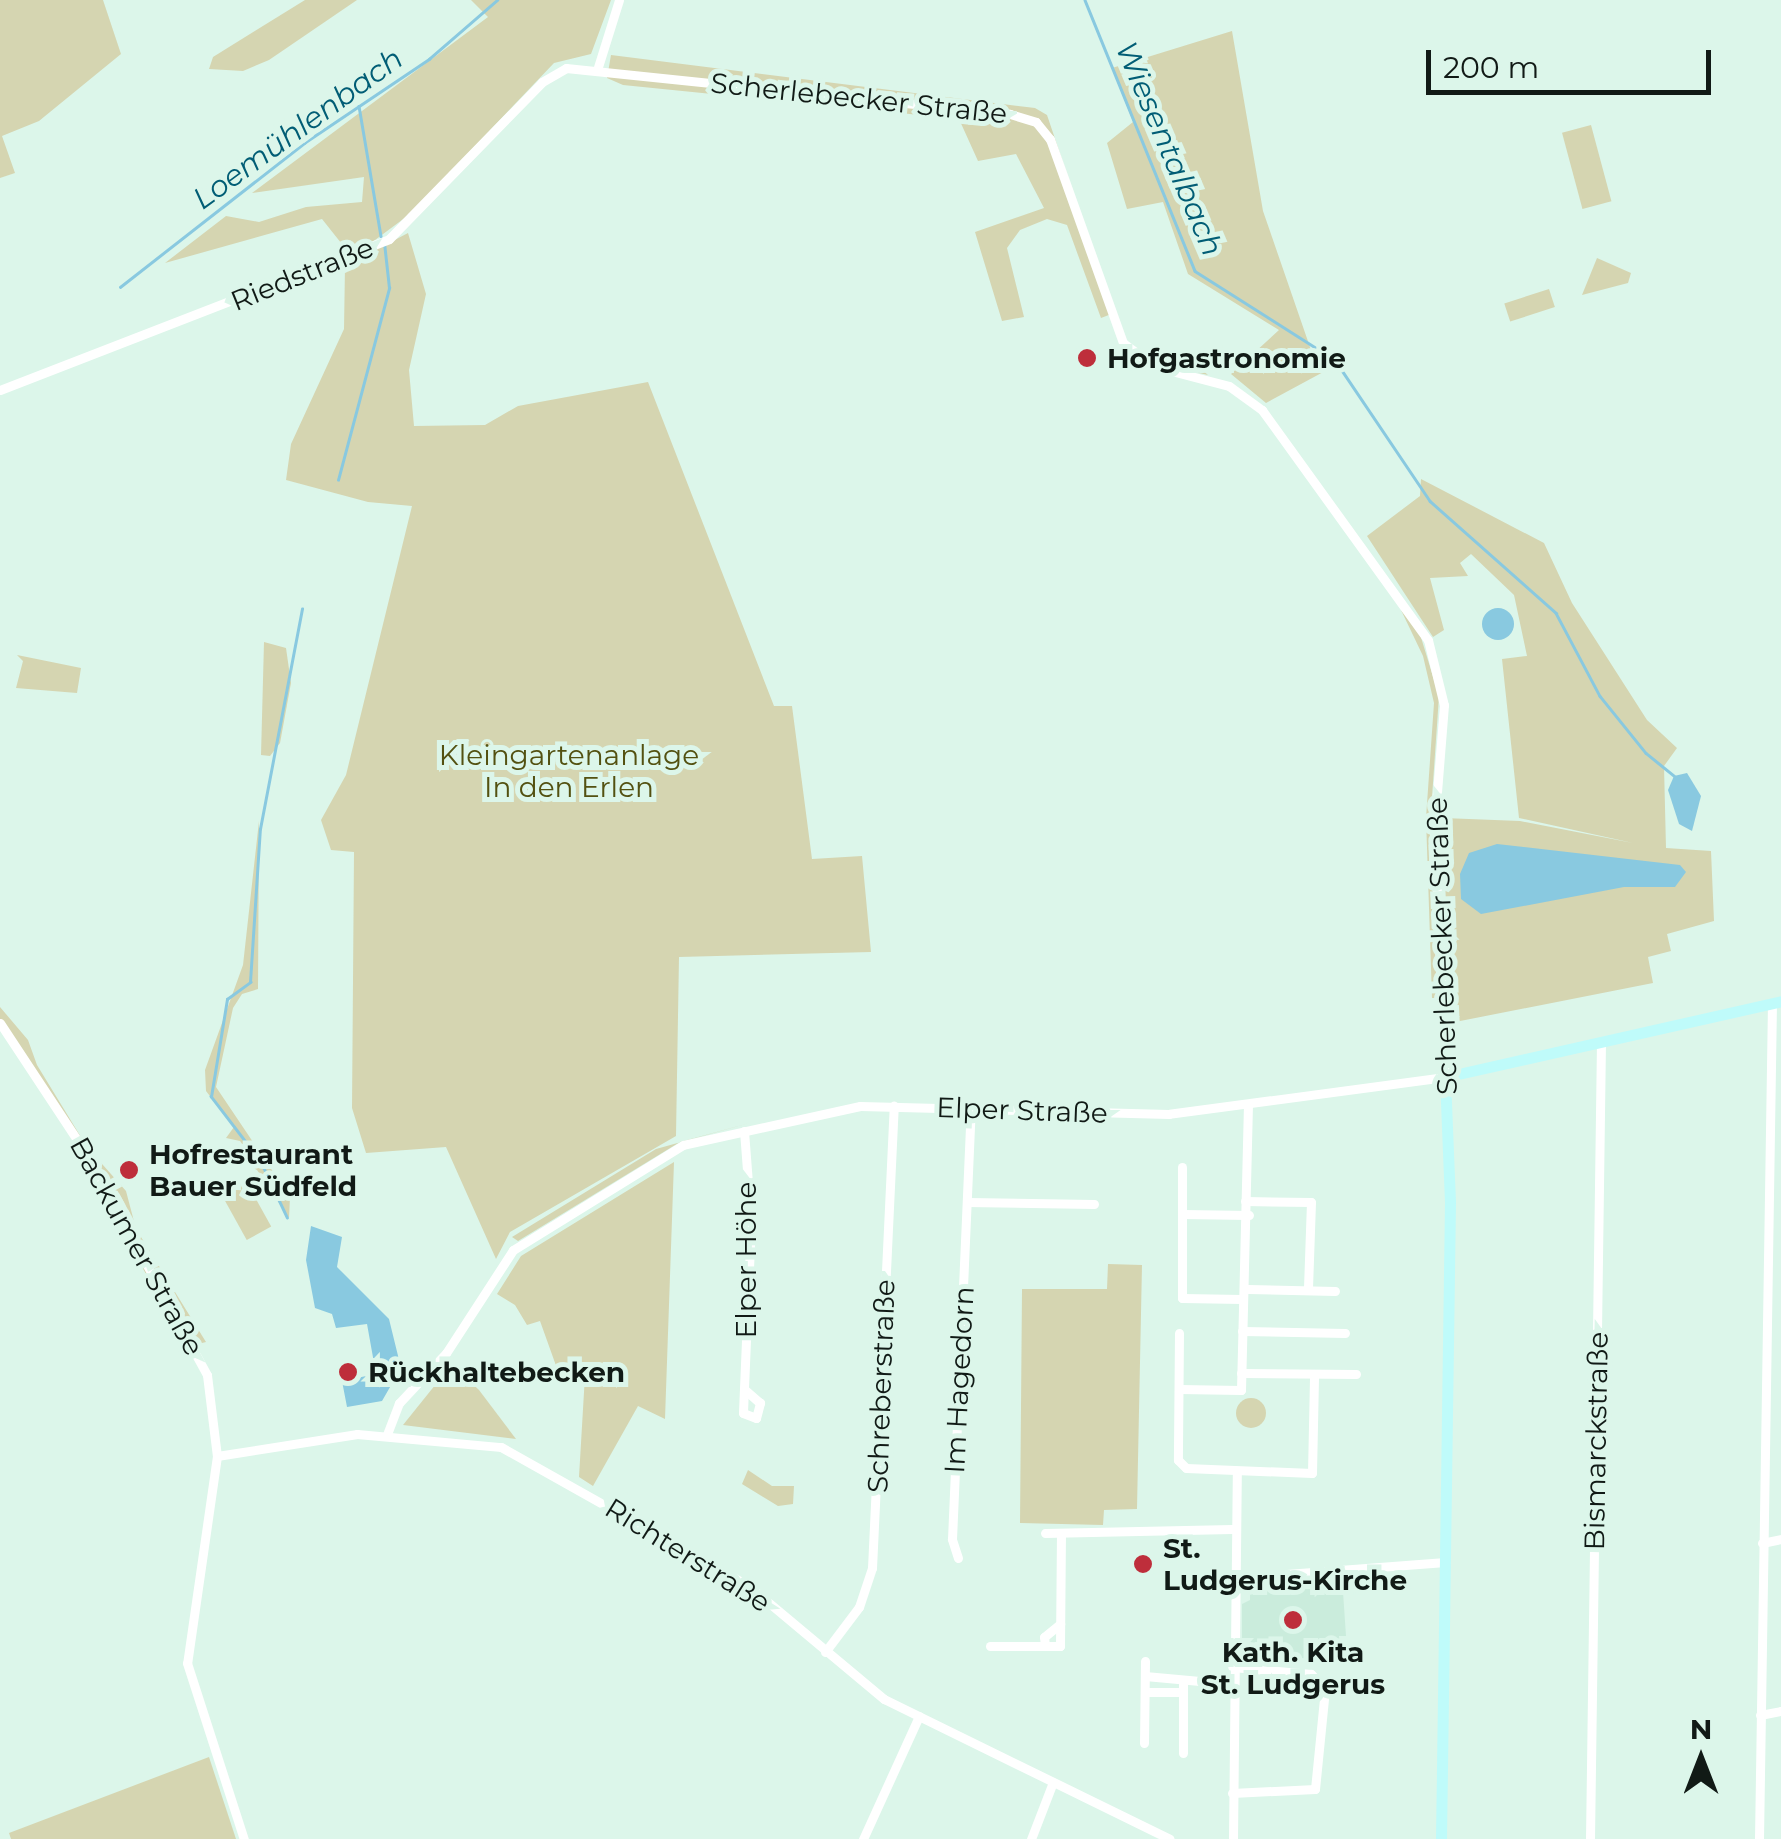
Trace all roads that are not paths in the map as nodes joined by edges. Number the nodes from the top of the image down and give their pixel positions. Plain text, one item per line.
1 (618, 0) edge
2 (598, 67) junction
3 (0, 390) edge
4 (1776, 1002) edge
5 (0, 1023) edge
6 (1601, 1043) junction
7 (1445, 1077) junction
8 (1248, 1105) junction
9 (894, 1106) junction
10 (971, 1108) junction
11 (744, 1131) junction
12 (1182, 1167) dead end
13 (1245, 1201) junction
14 (967, 1202) junction
15 (1094, 1204) dead end
16 (1182, 1214) junction
17 (1249, 1215) junction
18 (1248, 1289) junction
19 (1308, 1290) junction
20 (1335, 1291) dead end
21 (1242, 1300) junction
22 (1242, 1330) junction
23 (1179, 1333) dead end
24 (1345, 1333) dead end
25 (1240, 1373) junction
26 (1314, 1374) junction
27 (1356, 1374) dead end
28 (744, 1389) dead end
29 (1179, 1389) junction
30 (387, 1435) junction
31 (216, 1456) junction
32 (1237, 1473) junction
33 (1232, 1529) junction
34 (1045, 1533) dead end
35 (1060, 1533) junction
36 (1781, 1540) edge
37 (1762, 1543) junction
38 (958, 1558) dead end
39 (1445, 1562) junction
40 (1232, 1578) junction
41 (1060, 1624) junction
42 (990, 1646) dead end
43 (1045, 1646) junction
44 (824, 1652) junction
45 (1145, 1661) dead end
46 (1232, 1667) junction
47 (1145, 1676) junction
48 (1233, 1684) junction
49 (1183, 1688) junction
50 (1145, 1692) junction
51 (1781, 1711) edge
52 (1760, 1715) junction
53 (919, 1716) junction
54 (1144, 1743) dead end
55 (1183, 1753) dead end
56 (1054, 1782) junction
57 (1319, 1783) junction
58 (1232, 1793) junction
59 (1328, 1795) dead end
60 (244, 1839) edge
61 (863, 1839) edge
62 (1031, 1839) edge
63 (1170, 1839) edge
64 (1233, 1839) edge
65 (1441, 1839) edge
66 (1590, 1839) edge
67 (1759, 1839) edge

1 - 2 street
2 - 3 street, Riedstraße
2 - 7 street, Scherlebecker Straße
4 - 6 street, Elper Straße
4 - 37 street
5 - 31 street, Backumer Straße
6 - 7 street, Elper Straße
6 - 66 street, Bismarckstraße
7 - 8 street, Elper Straße
7 - 39 street, Scherlebecker Straße
8 - 10 street, Elper Straße
8 - 13 street
9 - 10 street, Elper Straße
9 - 11 street, Elper Straße
9 - 44 street, Schreberstraße
10 - 14 street, Im Hagedorn
11 - 28 street, Elper Höhe
11 - 30 street, Elper Straße
12 - 16 street
13 - 17 street
13 - 19 street
14 - 15 street
14 - 38 street, Im Hagedorn
16 - 17 street
16 - 21 street
17 - 18 street
18 - 19 street
18 - 21 street
19 - 20 street
21 - 22 street
22 - 24 street
22 - 25 street
23 - 29 street
25 - 26 street
25 - 29 street
26 - 27 street
26 - 32 street
29 - 32 street
30 - 31 street, Richterstraße
30 - 44 street, Richterstraße
31 - 60 street, Backumer Straße
32 - 33 street
33 - 35 street
33 - 40 street
34 - 35 street
35 - 41 street
36 - 37 street
37 - 52 street
39 - 40 street
39 - 65 street, Scherlebecker Straße
40 - 46 street
41 - 43 street
41 - 43 street
42 - 43 street
44 - 53 street, Richterstraße
45 - 47 street
46 - 48 street
46 - 57 street
47 - 49 street
47 - 50 street
48 - 49 street
48 - 58 street
49 - 50 street
49 - 55 street
50 - 54 street
51 - 52 street
52 - 67 street
53 - 56 street, Richterstraße
53 - 61 street
56 - 62 street
56 - 63 street, Richterstraße
57 - 58 street
57 - 59 street
58 - 64 street

